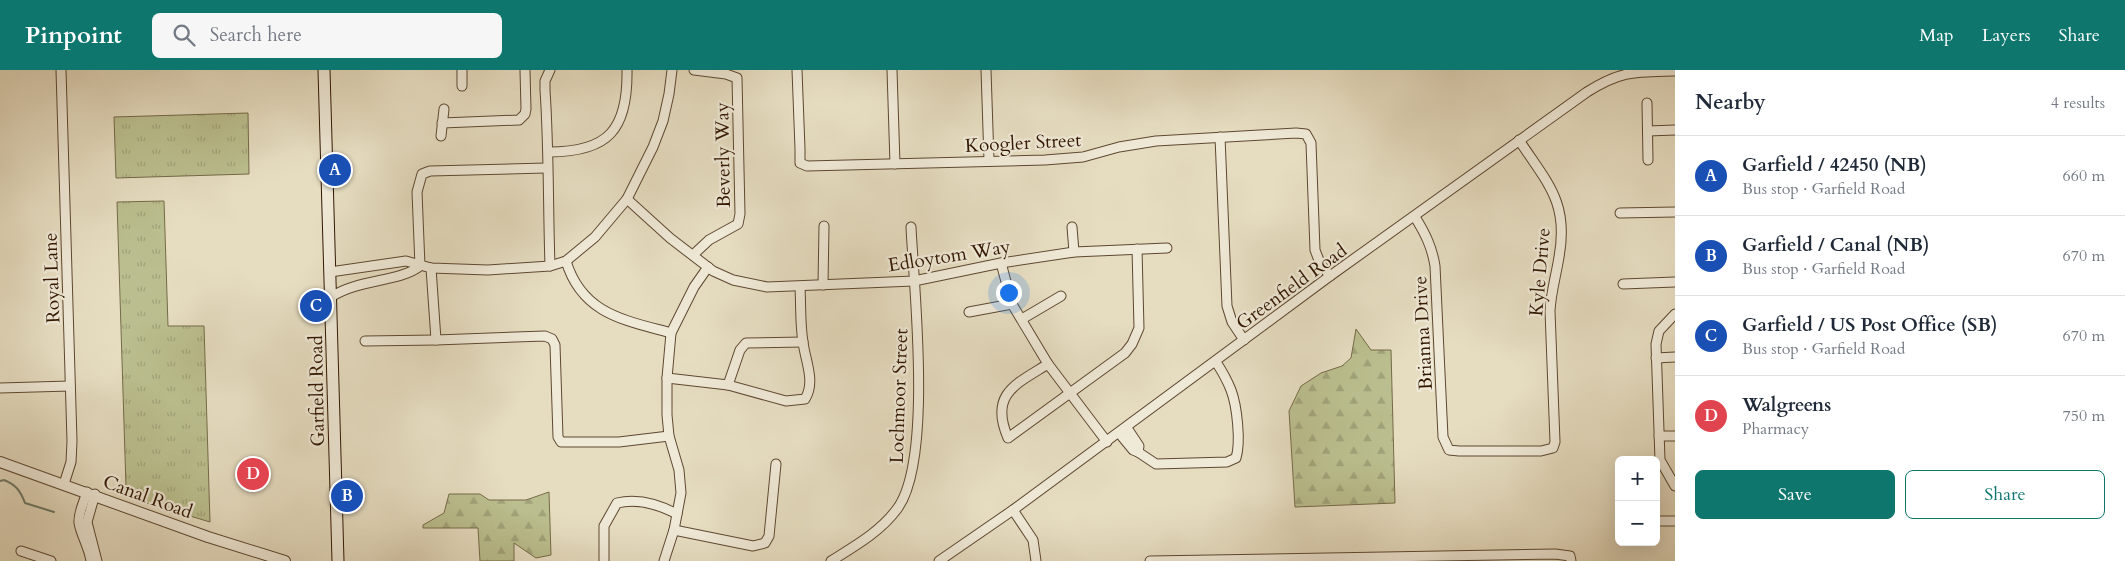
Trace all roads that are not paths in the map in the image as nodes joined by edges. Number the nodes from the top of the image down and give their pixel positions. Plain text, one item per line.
1 (61, 70) edge
2 (324, 70) edge
3 (462, 70) edge
4 (525, 70) edge
5 (550, 70) edge
6 (627, 70) edge
7 (672, 70) edge
8 (694, 70) edge
9 (797, 70) edge
10 (892, 70) edge
11 (986, 70) edge
12 (1675, 71) edge
13 (1617, 73) edge
14 (462, 86) dead end
15 (1647, 103) dead end
16 (444, 109) dead end
17 (442, 123) junction
18 (1675, 130) edge
19 (1648, 131) junction
20 (441, 136) dead end
21 (1220, 137) junction
22 (1519, 140) junction
23 (549, 152) junction
24 (990, 160) junction
25 (1648, 160) dead end
26 (895, 164) junction
27 (546, 168) junction
28 (627, 199) junction
29 (1675, 212) edge
30 (1620, 213) dead end
31 (1415, 217) junction
32 (824, 226) dead end
33 (911, 227) dead end
34 (1072, 227) dead end
35 (1168, 248) dead end
36 (1137, 249) junction
37 (1074, 252) junction
38 (693, 255) junction
39 (566, 261) junction
40 (1002, 263) junction
41 (420, 266) junction
42 (550, 266) junction
43 (431, 268) junction
44 (708, 268) junction
45 (330, 272) junction
46 (1330, 276) junction
47 (914, 281) junction
48 (1675, 282) edge
49 (1623, 284) dead end
50 (823, 285) junction
51 (800, 287) junction
52 (1061, 296) dead end
53 (331, 297) junction
54 (1012, 304) junction
55 (969, 312) dead end
56 (1675, 314) edge
57 (1022, 319) junction
58 (671, 333) junction
59 (436, 340) junction
60 (1244, 340) junction
61 (365, 341) dead end
62 (802, 342) junction
63 (1675, 357) edge
64 (1656, 358) junction
65 (1216, 362) junction
66 (1048, 364) junction
67 (667, 378) junction
68 (728, 385) junction
69 (70, 386) junction
70 (0, 388) edge
71 (1070, 394) junction
72 (1123, 430) junction
73 (669, 436) junction
74 (1659, 436) junction
75 (1675, 436) edge
76 (1107, 442) junction
77 (1449, 450) joint
78 (0, 462) edge
79 (776, 464) dead end
80 (64, 484) junction
81 (1675, 486) edge
82 (91, 493) junction
83 (1013, 510) junction
84 (677, 514) junction
85 (1660, 521) edge
86 (1675, 521) edge
87 (674, 530) junction
88 (21, 551) dead end
89 (1571, 558) edge
90 (1243, 560) edge
91 (1343, 560) edge
92 (51, 561) edge
93 (91, 561) edge
94 (97, 561) edge
95 (285, 561) edge
96 (338, 561) edge
97 (604, 561) edge
98 (664, 561) edge
99 (832, 561) edge
100 (939, 561) edge
101 (1036, 561) edge
102 (1150, 561) edge

1 - 69 street, Royal Lane
2 - 45 main road, Garfield Road
3 - 14 street
4 - 17 street
5 - 23 street
6 - 23 street
7 - 28 street
8 - 38 street, Beverly Way
9 - 26 street, Koogler Street
10 - 26 street
11 - 24 street
12 - 13 street, Greenfield Road
13 - 22 street, Greenfield Road
15 - 19 street
16 - 17 street
17 - 20 street
18 - 19 street
19 - 25 street
21 - 24 street, Koogler Street
21 - 46 street, Koogler Street
21 - 60 street
22 - 31 street, Greenfield Road
22 - 77 street, Kyle Drive
23 - 27 street
24 - 26 street, Koogler Street
27 - 41 street
27 - 42 street
28 - 38 street
28 - 39 street
29 - 30 street
31 - 46 street, Greenfield Road
31 - 77 street, Brianna Drive
32 - 50 street
33 - 47 street, Lochmoor Street
34 - 37 street
35 - 36 street, Edloytom Way
36 - 37 street, Edloytom Way
36 - 71 street
37 - 40 street, Edloytom Way
38 - 44 street, Edloytom Way
39 - 42 street
39 - 58 street
40 - 47 street, Edloytom Way
40 - 54 street
41 - 43 street
41 - 45 street
41 - 53 street
42 - 43 street
43 - 59 street
44 - 51 street, Edloytom Way
44 - 58 street
45 - 53 main road, Garfield Road
46 - 60 street, Greenfield Road
47 - 50 street, Edloytom Way
47 - 99 street, Lochmoor Street
48 - 49 street
50 - 51 street, Edloytom Way
51 - 62 street
52 - 57 street
53 - 96 main road, Garfield Road
54 - 55 street
54 - 57 street
56 - 64 street
57 - 66 street
58 - 67 street
59 - 61 street
59 - 73 street
60 - 65 street, Greenfield Road
62 - 68 street
62 - 68 street
63 - 64 street
64 - 74 street
65 - 72 street, Greenfield Road
65 - 72 street
66 - 71 street
66 - 71 street
67 - 68 street
67 - 73 street
69 - 70 street
69 - 80 street, Royal Lane
71 - 76 street
72 - 76 street, Greenfield Road
73 - 84 street
74 - 75 street
74 - 81 street
76 - 83 street, Greenfield Road
78 - 80 street, Canal Road
79 - 87 street
80 - 82 street, Canal Road
82 - 93 street
82 - 94 street
82 - 95 street, Canal Road
83 - 100 street, Greenfield Road
83 - 101 street
84 - 87 street
84 - 97 street
85 - 86 street
87 - 98 street
88 - 92 street
89 - 91 street
90 - 91 street
90 - 102 street

